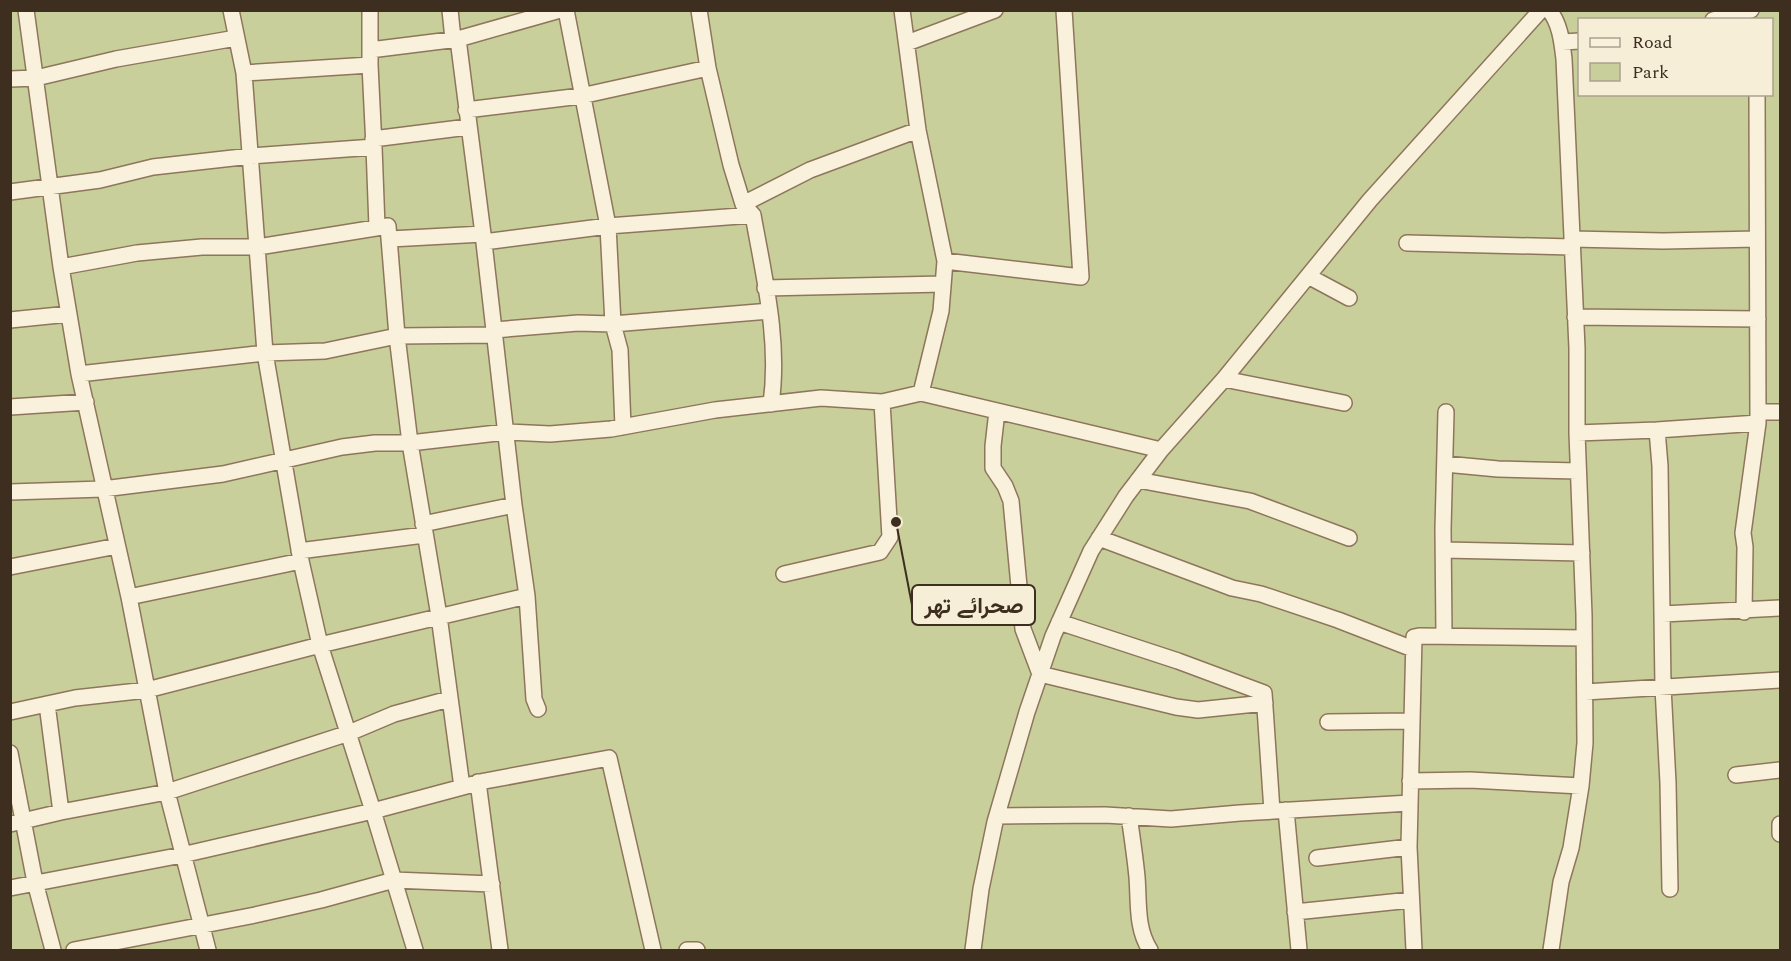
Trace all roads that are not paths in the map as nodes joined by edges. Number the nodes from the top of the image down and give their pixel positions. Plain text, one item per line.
1 (26, 10) edge
2 (231, 10) edge
3 (370, 10) edge
4 (450, 10) edge
5 (560, 10) edge
6 (566, 10) edge
7 (699, 10) edge
8 (902, 10) edge
9 (995, 10) edge
10 (1064, 10) edge
11 (1541, 10) edge
12 (1549, 10) edge
13 (1753, 10) edge
14 (1721, 18) edge
15 (236, 38) junction
16 (455, 39) junction
17 (1578, 40) edge
18 (1562, 42) junction
19 (907, 44) junction
20 (370, 58) junction
21 (708, 68) junction
22 (243, 73) junction
23 (36, 78) junction
24 (10, 79) edge
25 (581, 96) junction
26 (1757, 96) edge
27 (466, 110) junction
28 (468, 127) junction
29 (918, 130) junction
30 (374, 143) junction
31 (251, 156) junction
32 (50, 187) junction
33 (10, 192) edge
34 (748, 209) junction
35 (608, 226) junction
36 (377, 227) junction
37 (484, 238) junction
38 (390, 239) junction
39 (1757, 239) junction
40 (1407, 243) dead end
41 (1572, 243) junction
42 (258, 247) junction
43 (945, 261) junction
44 (61, 267) junction
45 (1308, 276) junction
46 (943, 284) junction
47 (765, 288) junction
48 (1349, 298) dead end
49 (770, 311) junction
50 (69, 314) junction
51 (1575, 317) junction
52 (1758, 319) junction
53 (10, 320) edge
54 (613, 324) junction
55 (494, 332) junction
56 (397, 336) junction
57 (265, 353) junction
58 (79, 374) junction
59 (1224, 380) junction
60 (921, 393) junction
61 (86, 402) junction
62 (882, 402) junction
63 (1344, 403) dead end
64 (771, 404) junction
65 (10, 406) edge
66 (998, 411) junction
67 (1446, 412) dead end
68 (1780, 412) edge
69 (1758, 417) junction
70 (623, 427) junction
71 (1657, 430) junction
72 (506, 432) junction
73 (1577, 433) junction
74 (410, 443) junction
75 (1161, 450) junction
76 (284, 459) junction
77 (1445, 464) junction
78 (1578, 471) junction
79 (1138, 480) junction
80 (103, 489) junction
81 (10, 492) edge
82 (514, 505) junction
83 (423, 530) junction
84 (1099, 538) junction
85 (1349, 538) dead end
86 (117, 546) junction
87 (1444, 550) junction
88 (1582, 553) junction
89 (300, 556) junction
90 (10, 567) edge
91 (784, 574) dead end
92 (527, 596) junction
93 (129, 597) junction
94 (1780, 608) edge
95 (1744, 612) junction
96 (1663, 614) junction
97 (439, 616) junction
98 (1059, 622) junction
99 (1444, 636) junction
100 (1584, 638) junction
101 (320, 645) junction
102 (1413, 649) junction
103 (1040, 675) junction
104 (1780, 680) edge
105 (1663, 687) junction
106 (147, 690) junction
107 (1585, 692) junction
108 (449, 699) junction
109 (1265, 703) junction
110 (47, 704) junction
111 (538, 709) dead end
112 (10, 712) edge
113 (1412, 721) junction
114 (1328, 722) dead end
115 (349, 733) junction
116 (10, 753) edge
117 (1780, 770) edge
118 (1736, 775) dead end
119 (478, 782) junction
120 (1410, 782) junction
121 (1581, 786) junction
122 (462, 787) junction
123 (167, 792) junction
124 (1410, 803) junction
125 (1279, 810) junction
126 (373, 811) junction
127 (60, 812) junction
128 (997, 816) junction
129 (1129, 816) junction
130 (17, 822) edge
131 (1780, 824) edge
132 (1780, 834) edge
133 (1409, 847) junction
134 (182, 855) junction
135 (1317, 858) dead end
136 (394, 879) junction
137 (35, 882) junction
138 (492, 884) junction
139 (10, 888) edge
140 (1670, 889) dead end
141 (1411, 900) junction
142 (1295, 912) junction
143 (202, 925) junction
144 (690, 950) edge
145 (53, 951) edge
146 (74, 951) edge
147 (208, 951) edge
148 (415, 951) edge
149 (500, 951) edge
150 (653, 951) edge
151 (697, 951) edge
152 (973, 951) edge
153 (1150, 951) edge
154 (1299, 951) edge
155 (1414, 951) edge
156 (1551, 951) edge

1 - 23 street
2 - 15 street
3 - 20 street
4 - 16 street
5 - 16 street
6 - 25 street
7 - 21 street
8 - 19 street
9 - 19 street
10 - 43 street
11 - 45 street
12 - 18 street
13 - 14 street
15 - 22 street
15 - 23 street
16 - 20 street
16 - 27 street
17 - 18 street
18 - 41 street
19 - 29 street
20 - 22 street
20 - 30 street
21 - 25 street
21 - 34 street
22 - 31 street
23 - 24 street
23 - 32 street
25 - 27 street
25 - 35 street
26 - 39 street
27 - 28 street
28 - 30 street
28 - 37 street
29 - 34 street
29 - 43 street
30 - 31 street
30 - 36 street
31 - 32 street
31 - 42 street
32 - 33 street
32 - 44 street
34 - 35 street
34 - 47 street
35 - 37 street
35 - 54 street
36 - 38 street
36 - 42 street
37 - 38 street
37 - 55 street
38 - 56 street
39 - 41 street
39 - 52 street
40 - 41 street
41 - 51 street
42 - 44 street
42 - 57 street
43 - 46 street
44 - 50 street
45 - 48 street
45 - 59 street
46 - 47 street
46 - 60 street
47 - 49 street
49 - 54 street
49 - 64 street
50 - 53 street
50 - 58 street
51 - 52 street
51 - 73 street
52 - 69 street
54 - 55 street
54 - 70 street
55 - 56 street
55 - 72 street
56 - 57 street
56 - 74 street
57 - 58 street
57 - 76 street
58 - 61 street
59 - 63 street
59 - 75 street
60 - 62 street
60 - 66 street
61 - 65 street
61 - 80 street
62 - 64 street
62 - 91 street
64 - 70 street
66 - 75 street
66 - 103 street
67 - 77 street
68 - 69 street
69 - 71 street
69 - 95 street
70 - 72 street
71 - 73 street
71 - 96 street
72 - 74 street
72 - 82 street
73 - 78 street
74 - 76 street
74 - 83 street
75 - 79 street
76 - 80 street
76 - 89 street
77 - 78 street
77 - 87 street
78 - 88 street
79 - 84 street
79 - 85 street
80 - 81 street
80 - 86 street
82 - 83 street
82 - 92 street
83 - 89 street
83 - 97 street
84 - 98 street
84 - 102 street
86 - 90 street
86 - 93 street
87 - 88 street
87 - 99 street
88 - 100 street
89 - 93 street
89 - 101 street
92 - 97 street
92 - 111 street
93 - 106 street
94 - 95 street
95 - 96 street
96 - 105 street
97 - 101 street
97 - 108 street
98 - 103 street
98 - 109 street
99 - 100 street
99 - 102 street
100 - 107 street
101 - 106 street
101 - 115 street
102 - 113 street
103 - 109 street
103 - 128 street
104 - 105 street
105 - 107 street
105 - 140 street
106 - 110 street
106 - 123 street
107 - 121 street
108 - 115 street
108 - 122 street
109 - 125 street
110 - 112 street
110 - 127 street
113 - 114 street
113 - 120 street
115 - 123 street
115 - 126 street
116 - 130 street
117 - 118 street
119 - 122 street
119 - 138 street
119 - 150 street
120 - 121 street
120 - 124 street
121 - 156 street
122 - 126 street
123 - 127 street
123 - 134 street
124 - 125 street
124 - 133 street
125 - 129 street
125 - 142 street
126 - 134 street
126 - 136 street
127 - 130 street
128 - 129 street
128 - 152 street
129 - 153 street
130 - 137 street
131 - 132 street
133 - 135 street
133 - 141 street
134 - 137 street
134 - 143 street
136 - 138 street
136 - 143 street
136 - 148 street
137 - 139 street
137 - 145 street
138 - 149 street
141 - 142 street
141 - 155 street
142 - 154 street
143 - 146 street
143 - 147 street
144 - 151 street

